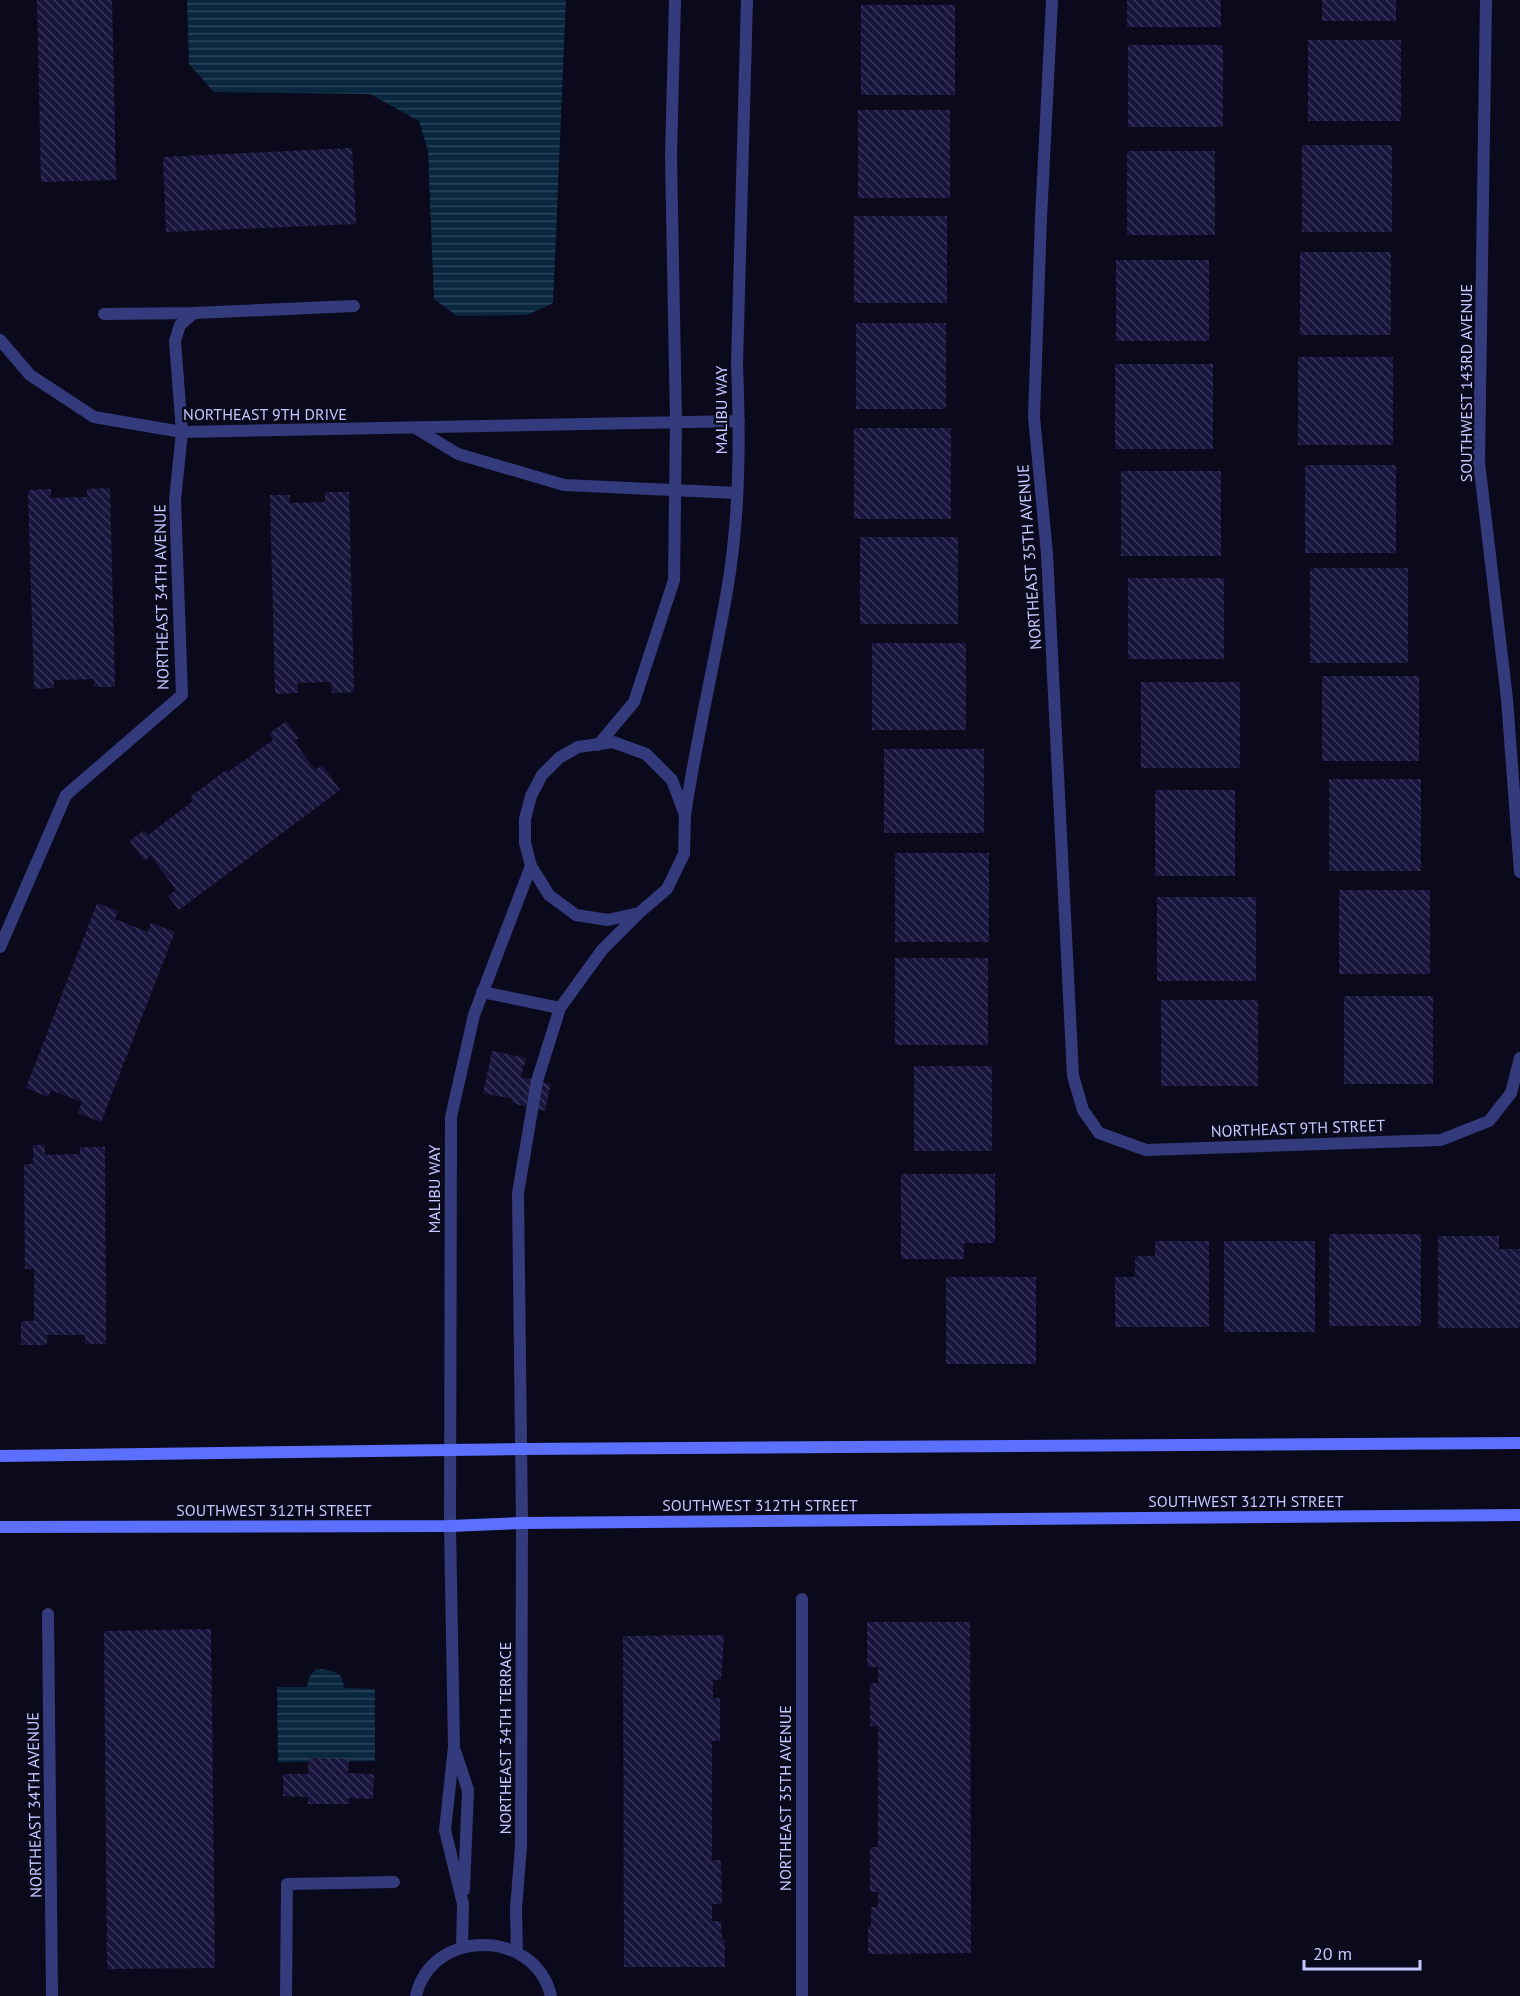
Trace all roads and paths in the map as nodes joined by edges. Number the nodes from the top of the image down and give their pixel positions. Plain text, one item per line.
1 (675, 0) edge
2 (747, 0) edge
3 (1052, 0) edge
4 (1486, 0) edge
5 (354, 306) dead end
6 (194, 313) junction
7 (104, 314) dead end
8 (0, 340) edge
9 (676, 421) junction
10 (739, 421) junction
11 (416, 429) junction
12 (182, 432) junction
13 (675, 490) junction
14 (737, 493) junction
15 (598, 745) junction
16 (685, 815) junction
17 (531, 866) junction
18 (1520, 872) edge
19 (639, 913) junction
20 (0, 947) edge
21 (482, 992) junction
22 (560, 1008) junction
23 (1520, 1058) edge
24 (1083, 1110) joint
25 (1520, 1443) edge
26 (520, 1449) junction
27 (450, 1450) junction
28 (0, 1456) edge
29 (1520, 1515) edge
30 (522, 1523) junction
31 (450, 1526) junction
32 (0, 1527) edge
33 (802, 1599) dead end
34 (48, 1614) dead end
35 (454, 1747) junction
36 (394, 1882) dead end
37 (463, 1904) junction
38 (462, 1947) junction
39 (517, 1953) junction
40 (52, 1996) edge
41 (286, 1996) edge
42 (416, 1996) edge
43 (551, 1996) edge
44 (802, 1996) edge

1 - 9 street
2 - 10 street, MALIBU WAY
3 - 24 street, NORTHEAST 35TH AVENUE
4 - 18 street, SOUTHWEST 143RD AVENUE
5 - 6 street
6 - 7 street
6 - 12 street
8 - 12 street, NORTHEAST 9TH DRIVE
9 - 10 street, NORTHEAST 9TH DRIVE
9 - 11 street, NORTHEAST 9TH DRIVE
9 - 13 street
10 - 14 street, MALIBU WAY
11 - 12 street, NORTHEAST 9TH DRIVE
11 - 13 street
12 - 20 street, NORTHEAST 34TH AVENUE
13 - 14 street
13 - 15 street
14 - 16 street, MALIBU WAY
15 - 16 street, MALIBU WAY
15 - 17 street, MALIBU WAY
16 - 19 street, MALIBU WAY
17 - 19 street, MALIBU WAY
17 - 21 street, MALIBU WAY
19 - 22 street, MALIBU WAY
21 - 22 street
21 - 27 street, MALIBU WAY
22 - 26 street, MALIBU WAY
23 - 24 street, NORTHEAST 9TH STREET
25 - 26 main road
26 - 27 main road
26 - 30 street, MALIBU WAY
27 - 28 main road
27 - 31 street, MALIBU WAY
29 - 30 main road, SOUTHWEST 312TH STREET
30 - 31 main road, SOUTHWEST 312TH STREET
30 - 39 street, NORTHEAST 34TH TERRACE
31 - 32 main road, SOUTHWEST 312TH STREET
31 - 35 street
33 - 44 street, NORTHEAST 35TH AVENUE
34 - 40 street, NORTHEAST 34TH AVENUE
35 - 37 street
35 - 37 street
36 - 41 street
37 - 38 street
38 - 39 street
38 - 42 street
39 - 43 street

